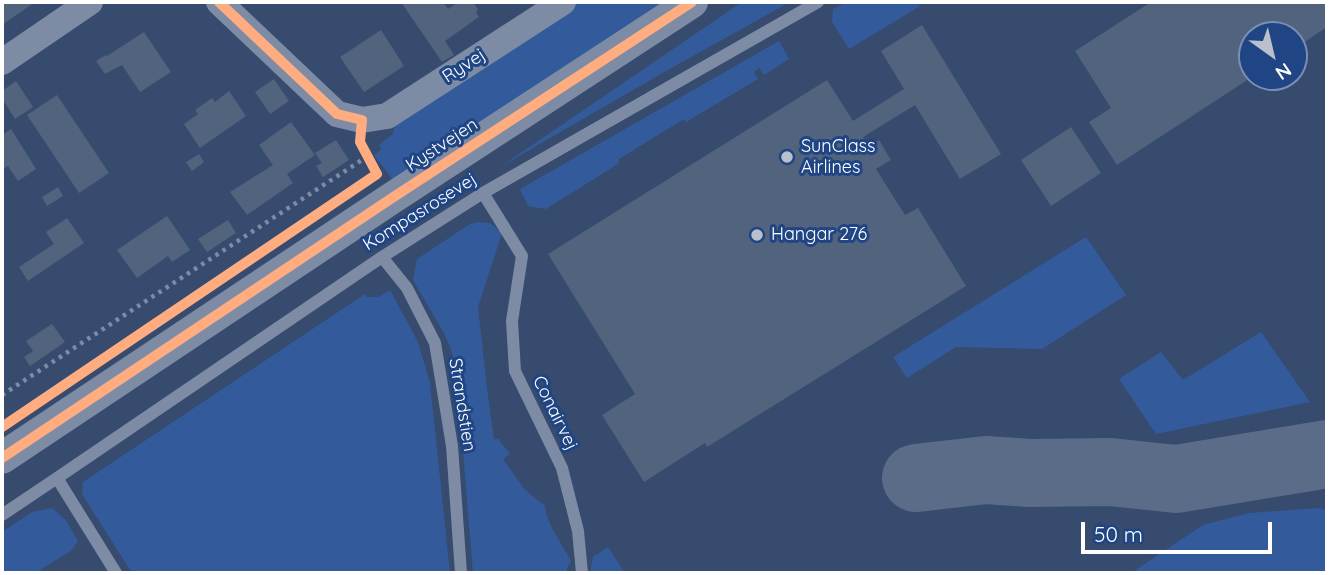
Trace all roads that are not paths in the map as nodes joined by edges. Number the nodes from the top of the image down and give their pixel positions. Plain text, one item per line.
1 (90, 2) edge
2 (219, 2) edge
3 (563, 2) edge
4 (692, 2) edge
5 (818, 2) edge
6 (2, 62) edge
7 (483, 193) junction
8 (382, 257) junction
9 (2, 458) edge
10 (57, 478) junction
11 (2, 515) edge
12 (116, 573) edge
13 (461, 573) edge
14 (582, 573) edge

1 - 6 street
2 - 3 street, Ryvej
4 - 9 street, Kystvejen
5 - 7 lane, Kompasrosevej
7 - 8 lane, Kompasrosevej
7 - 14 lane, Conairvej
8 - 10 lane, Kompasrosevej
8 - 13 lane, Strandstien
10 - 11 lane, Kompasrosevej
10 - 12 lane

